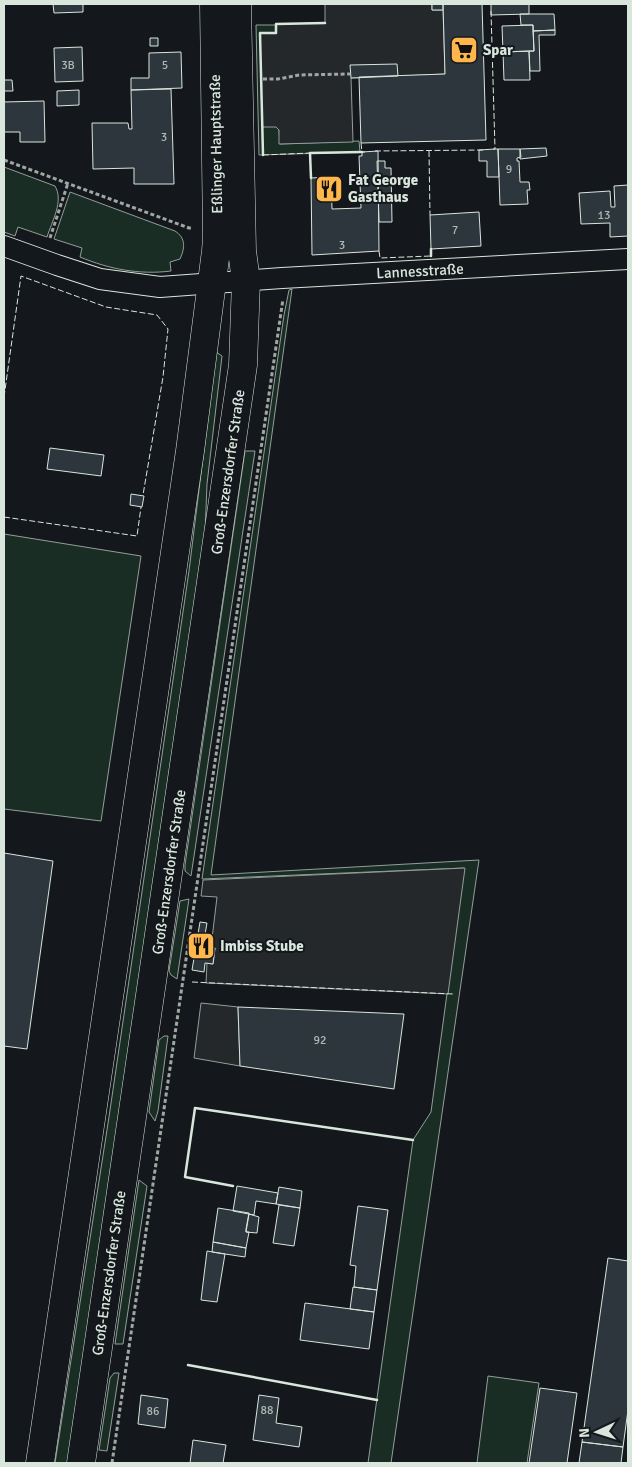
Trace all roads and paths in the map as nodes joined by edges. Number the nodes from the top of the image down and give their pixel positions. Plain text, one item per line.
1 (214, 4) edge
2 (237, 4) edge
3 (350, 74) dead end
4 (269, 79) dead end
5 (4, 160) edge
6 (68, 183) junction
7 (189, 228) dead end
8 (50, 238) dead end
9 (4, 246) edge
10 (628, 259) edge
11 (287, 278) junction
12 (246, 281) junction
13 (212, 285) junction
14 (40, 1463) edge
15 (81, 1463) edge
16 (112, 1463) edge

1 - 13 main road, Eßlinger Hauptstraße
2 - 12 main road, Eßlinger Hauptstraße
3 - 4 path
5 - 6 path
6 - 7 path
6 - 8 path
9 - 13 street, Lannesstraße
10 - 11 street, Lannesstraße
11 - 12 street, Lannesstraße
11 - 16 path
12 - 13 street, Lannesstraße
12 - 15 main road, Groß-Enzersdorfer Straße
13 - 14 main road

